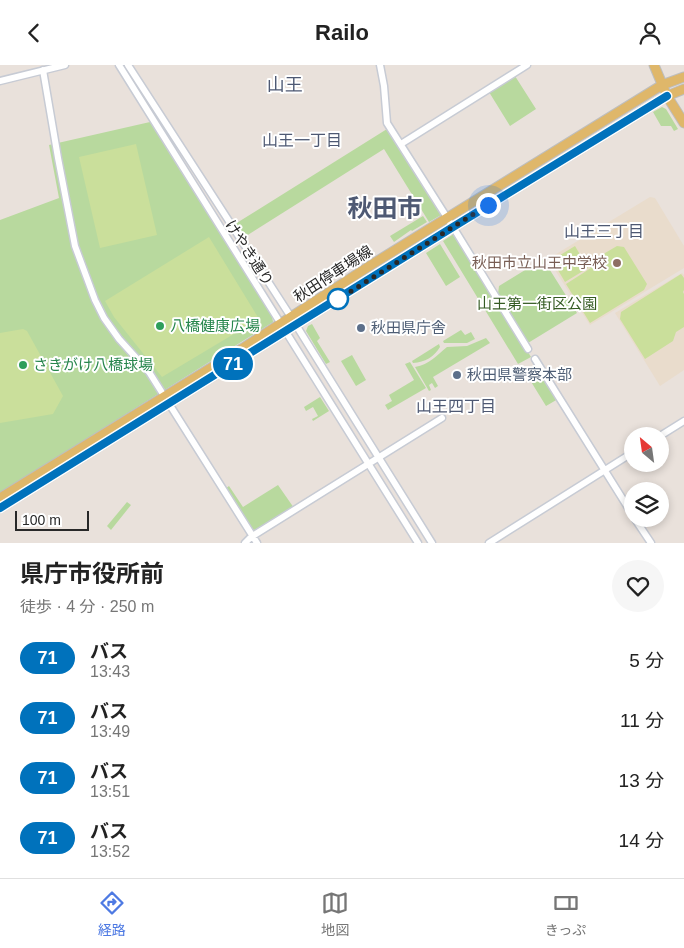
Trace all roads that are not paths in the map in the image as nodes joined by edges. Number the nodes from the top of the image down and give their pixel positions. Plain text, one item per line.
1 (65, 65) edge
2 (119, 65) edge
3 (128, 65) edge
4 (380, 65) edge
5 (527, 65) edge
6 (654, 65) edge
7 (43, 70) junction
8 (684, 77) edge
9 (0, 81) edge
10 (662, 85) junction
11 (684, 89) edge
12 (667, 96) junction
13 (684, 123) edge
14 (401, 144) junction
15 (447, 218) junction
16 (453, 227) junction
17 (294, 321) junction
18 (283, 328) junction
19 (528, 349) dead end
20 (535, 359) dead end
21 (167, 400) junction
22 (442, 418) dead end
23 (684, 421) edge
24 (669, 430) edge
25 (379, 457) junction
26 (624, 458) edge
27 (368, 463) junction
28 (605, 471) junction
29 (0, 499) edge
30 (624, 501) edge
31 (0, 508) edge
32 (640, 527) edge
33 (252, 537) junction
34 (245, 543) edge
35 (257, 543) edge
36 (418, 543) edge
37 (432, 543) edge
38 (489, 543) edge
39 (651, 543) edge

1 - 7 street
2 - 18 street, けやき通り
3 - 17 street, けやき通り
4 - 14 street
5 - 14 street
6 - 10 main road
7 - 9 street
7 - 21 street
8 - 10 main road, 秋田停車場線
10 - 12 main road
10 - 15 main road, 秋田停車場線
11 - 12 main road, 秋田停車場線
12 - 13 main road
12 - 16 main road, 秋田停車場線
14 - 15 street
15 - 16 street
15 - 17 main road, 秋田停車場線
16 - 17 main road, 秋田停車場線
16 - 19 street
17 - 18 main road, 秋田停車場線
17 - 25 street, けやき通り
18 - 21 main road, 秋田停車場線
18 - 27 street, けやき通り
20 - 28 street
21 - 29 main road, 秋田停車場線
21 - 31 main road, 秋田停車場線
21 - 33 street
22 - 25 street
23 - 24 street
25 - 27 street
25 - 37 street, けやき通り
26 - 28 street
27 - 33 street
27 - 36 street, けやき通り
28 - 30 street
28 - 38 street
32 - 39 street
33 - 34 street
33 - 35 street

